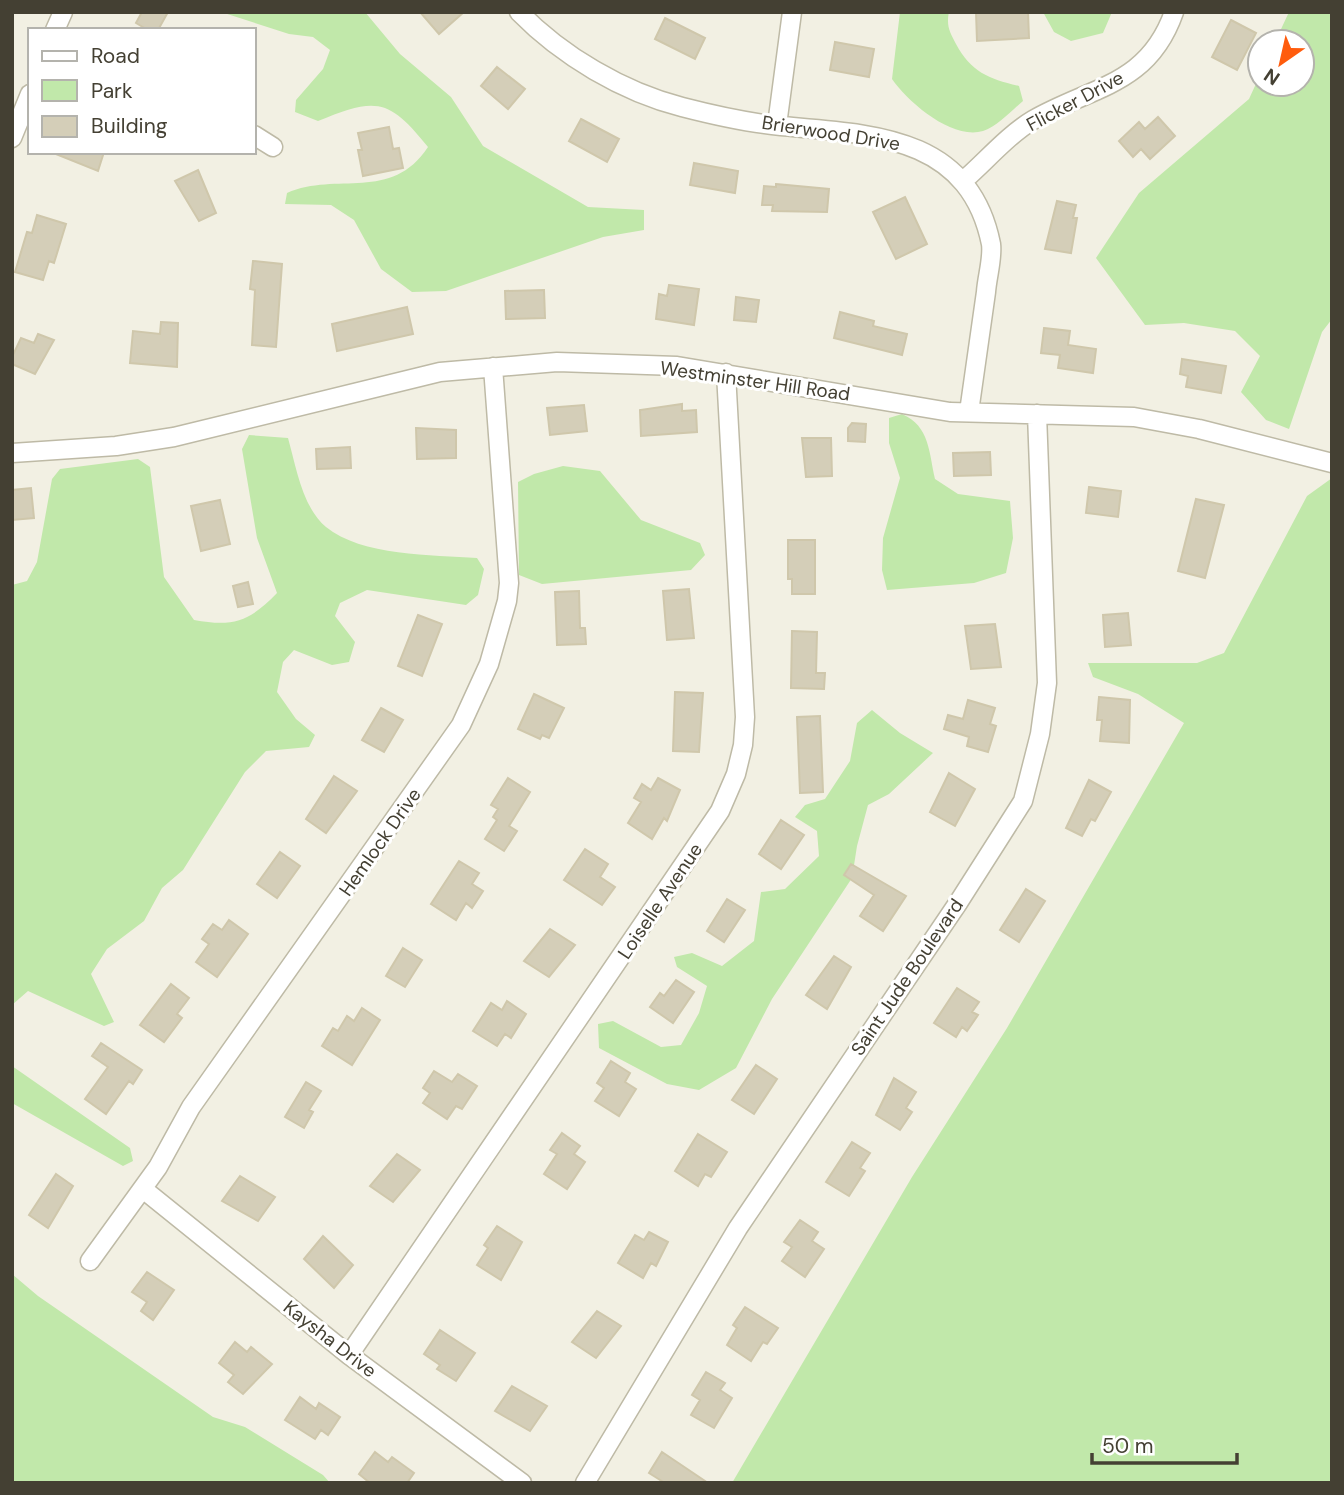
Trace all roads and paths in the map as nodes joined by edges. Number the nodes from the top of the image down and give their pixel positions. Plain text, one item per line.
1 (63, 12) edge
2 (519, 12) edge
3 (792, 12) edge
4 (1174, 12) edge
5 (56, 28) edge
6 (28, 99) edge
7 (778, 125) junction
8 (256, 136) edge
9 (12, 138) edge
10 (274, 147) dead end
11 (963, 181) junction
12 (493, 367) junction
13 (726, 373) junction
14 (969, 412) junction
15 (1037, 414) junction
16 (12, 453) edge
17 (1332, 463) edge
18 (143, 1189) junction
19 (90, 1261) dead end
20 (349, 1355) junction
21 (522, 1483) edge
22 (585, 1483) edge

1 - 5 street
2 - 7 street, Brierwood Drive
3 - 7 street
4 - 11 street, Flicker Drive
6 - 9 street
7 - 11 street, Brierwood Drive
8 - 10 street
11 - 14 street, Brierwood Drive
12 - 13 street, Westminster Hill Road
12 - 16 street, Westminster Hill Road
12 - 18 street, Hemlock Drive
13 - 14 street, Westminster Hill Road
13 - 20 street, Loiselle Avenue
14 - 15 street, Westminster Hill Road
15 - 17 street, Westminster Hill Road
15 - 22 street, Saint Jude Boulevard
18 - 19 street, Hemlock Drive
18 - 20 street, Kaysha Drive
20 - 21 street, Kaysha Drive

